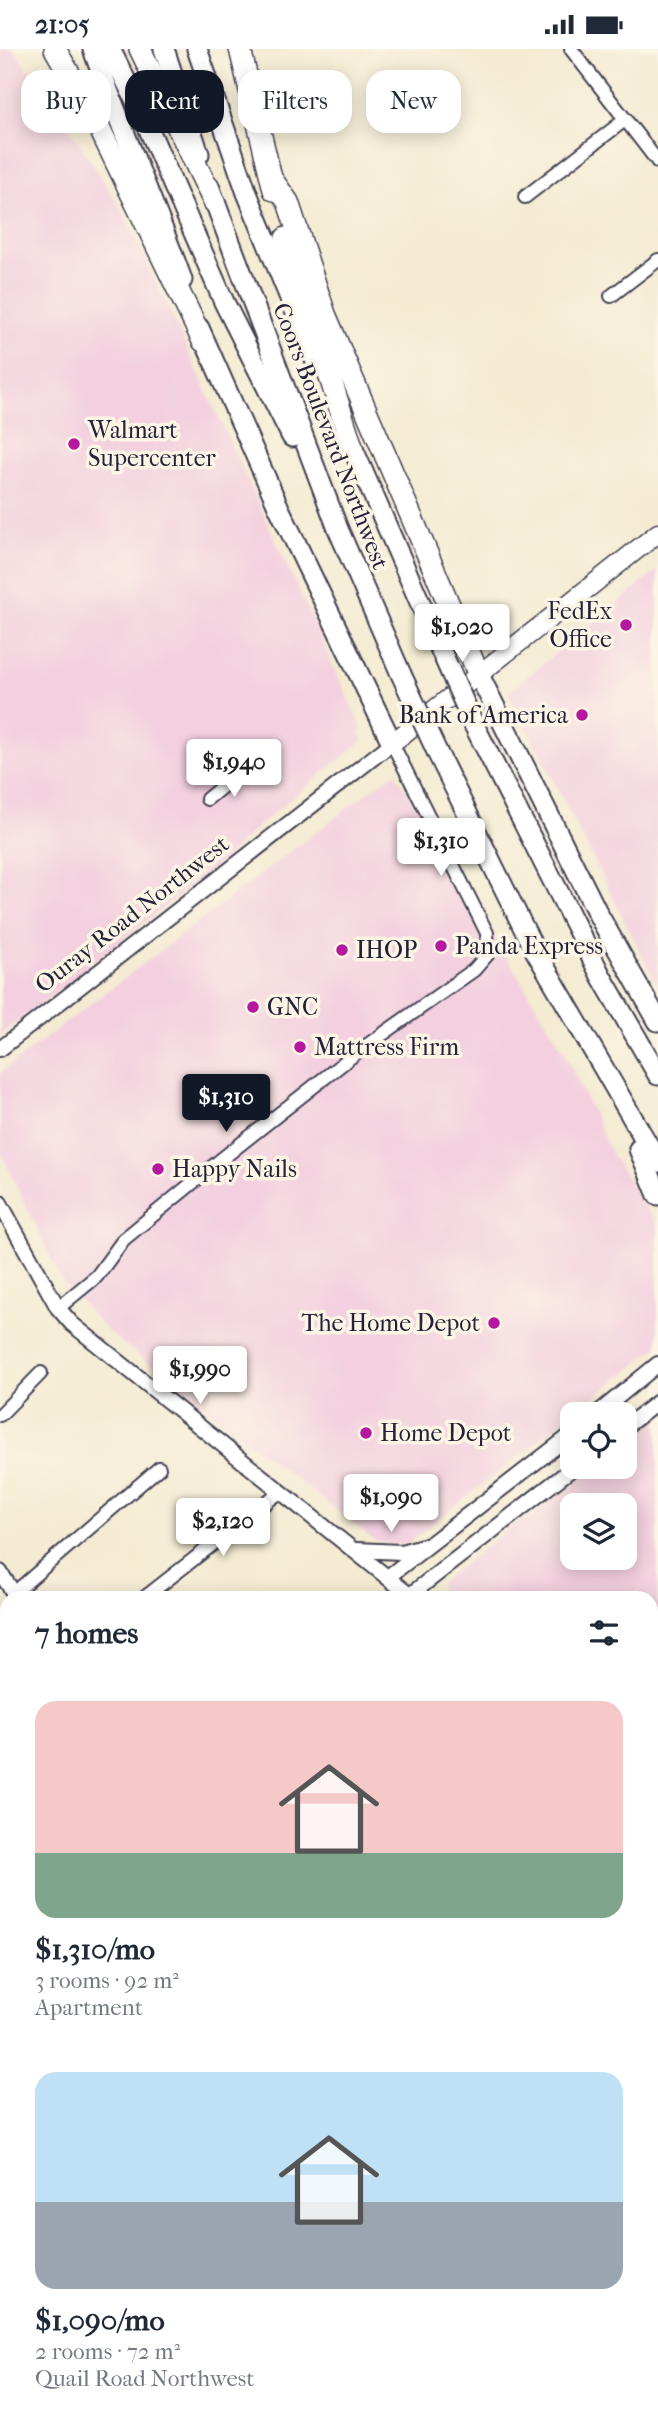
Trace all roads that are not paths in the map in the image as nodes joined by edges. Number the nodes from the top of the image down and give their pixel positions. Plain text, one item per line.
1 (55, 49) edge
2 (93, 49) edge
3 (110, 49) edge
4 (141, 49) edge
5 (164, 49) edge
6 (197, 49) edge
7 (240, 49) edge
8 (571, 49) edge
9 (626, 119) junction
10 (658, 162) edge
11 (271, 179) junction
12 (525, 197) dead end
13 (215, 202) junction
14 (658, 260) edge
15 (611, 296) dead end
16 (203, 341) junction
17 (352, 447) junction
18 (338, 529) junction
19 (658, 533) edge
20 (479, 675) junction
21 (392, 743) junction
22 (240, 772) dead end
23 (207, 799) dead end
24 (658, 1021) edge
25 (0, 1049) edge
26 (658, 1075) edge
27 (617, 1096) junction
28 (658, 1162) edge
29 (658, 1195) edge
30 (0, 1203) edge
31 (58, 1308) junction
32 (658, 1364) edge
33 (41, 1373) dead end
34 (612, 1402) edge
35 (658, 1402) edge
36 (0, 1415) edge
37 (637, 1418) edge
38 (560, 1444) edge
39 (159, 1468) dead end
40 (560, 1478) edge
41 (281, 1491) junction
42 (500, 1492) junction
43 (516, 1511) junction
44 (431, 1544) junction
45 (353, 1550) junction
46 (0, 1572) edge
47 (389, 1576) junction
48 (13, 1591) edge
49 (22, 1591) edge
50 (153, 1591) edge
51 (405, 1591) edge
52 (418, 1591) edge

1 - 16 highway
2 - 16 main road
3 - 18 main road
4 - 13 highway
5 - 13 main road, Coors Boulevard Northwest
6 - 17 main road, Coors Boulevard Northwest
7 - 11 highway
8 - 9 street
9 - 10 street
9 - 12 street
11 - 17 highway
11 - 20 highway
13 - 18 main road, Coors Boulevard Northwest
14 - 15 street
16 - 21 main road
17 - 26 main road, Coors Boulevard Northwest, bridge
18 - 27 main road, Coors Boulevard Northwest, bridge
19 - 20 main road, Ouray Road Northwest
20 - 21 main road, Ouray Road Northwest
20 - 24 main road
21 - 25 street, Ouray Road Northwest
21 - 31 street
22 - 23 street
27 - 28 main road, Coors Boulevard Northwest
27 - 29 main road
30 - 31 street
31 - 41 street
32 - 34 street
33 - 36 street
35 - 37 street
38 - 42 street
39 - 49 street
40 - 43 street
41 - 45 street
41 - 50 street
42 - 43 street
42 - 44 street
43 - 52 street
44 - 45 street
44 - 47 street
45 - 47 street
46 - 48 street
47 - 51 street

